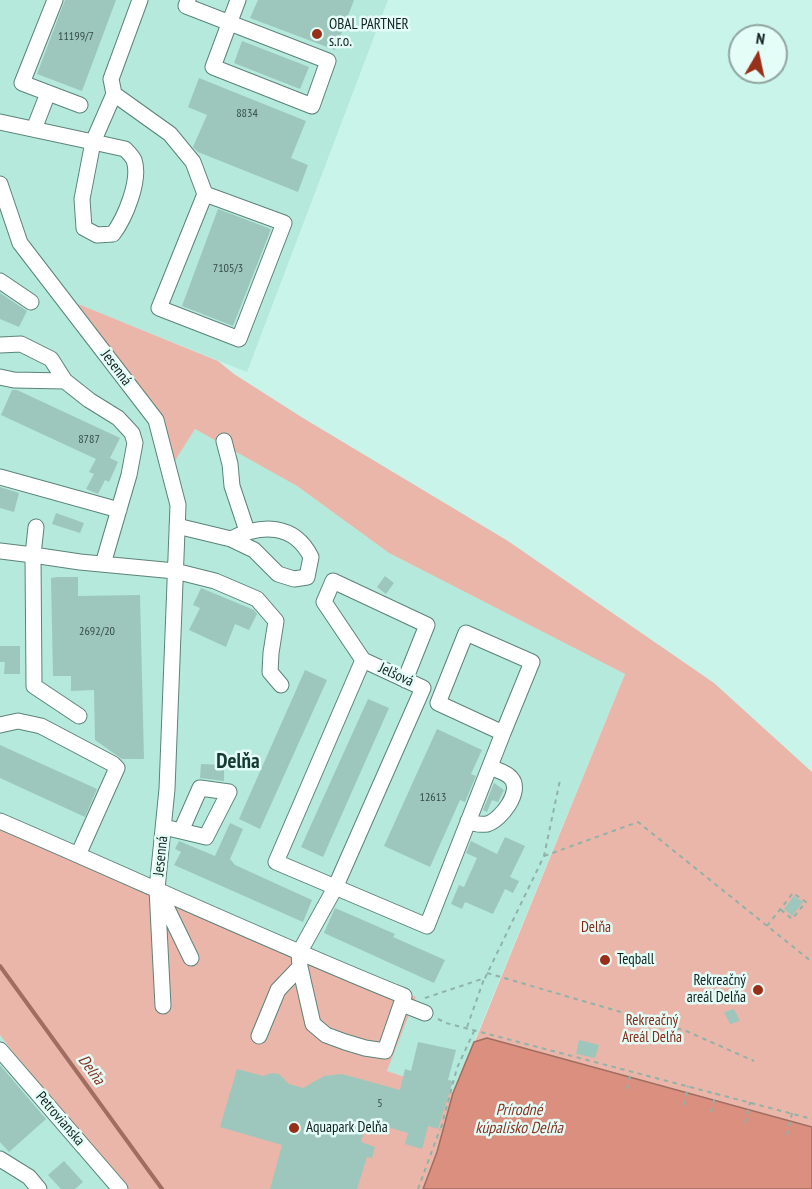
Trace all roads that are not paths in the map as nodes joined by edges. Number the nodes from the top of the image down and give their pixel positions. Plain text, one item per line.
1 (55, 0) edge
2 (140, 0) edge
3 (188, 0) edge
4 (238, 0) edge
5 (229, 23) junction
6 (48, 93) junction
7 (114, 94) junction
8 (80, 105) dead end
9 (0, 122) edge
10 (34, 129) junction
11 (93, 142) junction
12 (0, 184) edge
13 (205, 194) junction
14 (0, 281) edge
15 (31, 302) dead end
16 (0, 345) edge
17 (0, 377) edge
18 (65, 381) junction
19 (224, 441) dead end
20 (0, 477) edge
21 (119, 510) junction
22 (177, 526) junction
23 (36, 527) dead end
24 (248, 531) junction
25 (231, 539) junction
26 (0, 551) edge
27 (33, 555) junction
28 (103, 564) junction
29 (175, 571) junction
30 (363, 660) junction
31 (405, 680) junction
32 (282, 685) dead end
33 (79, 716) dead end
34 (0, 725) edge
35 (503, 733) junction
36 (490, 767) junction
37 (0, 821) edge
38 (468, 821) junction
39 (164, 827) junction
40 (181, 831) dead end
41 (78, 855) junction
42 (335, 888) junction
43 (158, 889) junction
44 (191, 958) dead end
45 (299, 960) junction
46 (402, 1004) junction
47 (163, 1006) dead end
48 (424, 1006) road end
49 (259, 1036) dead end
50 (0, 1050) edge
51 (0, 1159) edge
52 (39, 1189) edge
53 (120, 1189) edge

1 - 6 street
2 - 7 street
3 - 5 street
4 - 5 street
5 - 5 street
6 - 8 street
6 - 10 street
7 - 11 street
7 - 13 street
9 - 10 street
10 - 11 street
11 - 11 street
12 - 22 street, Jesenná
13 - 13 street
14 - 15 street
16 - 18 street
17 - 18 street
18 - 21 street
19 - 24 street
20 - 21 street
21 - 28 street
22 - 25 street
22 - 29 street, Jesenná
23 - 27 street
24 - 25 street
24 - 25 street
26 - 27 street
27 - 28 street
27 - 33 street
28 - 29 street
29 - 32 street
29 - 39 street, Jesenná
30 - 31 street, Jelšová
30 - 31 street
30 - 42 street, Jelšová
31 - 42 street, Jelšová
34 - 41 street
35 - 35 street, Jelšová
35 - 36 street, Jelšová
36 - 38 street, Jelšová
36 - 38 street
37 - 41 street
38 - 42 street, Jelšová
39 - 40 street
39 - 43 street, Jesenná
41 - 43 street
42 - 45 street, Jelšová
43 - 44 street
43 - 45 street
43 - 47 street
45 - 46 street
45 - 46 street
45 - 49 street, Jelšová
46 - 48 street
50 - 53 street, Petrovianska
51 - 52 street

